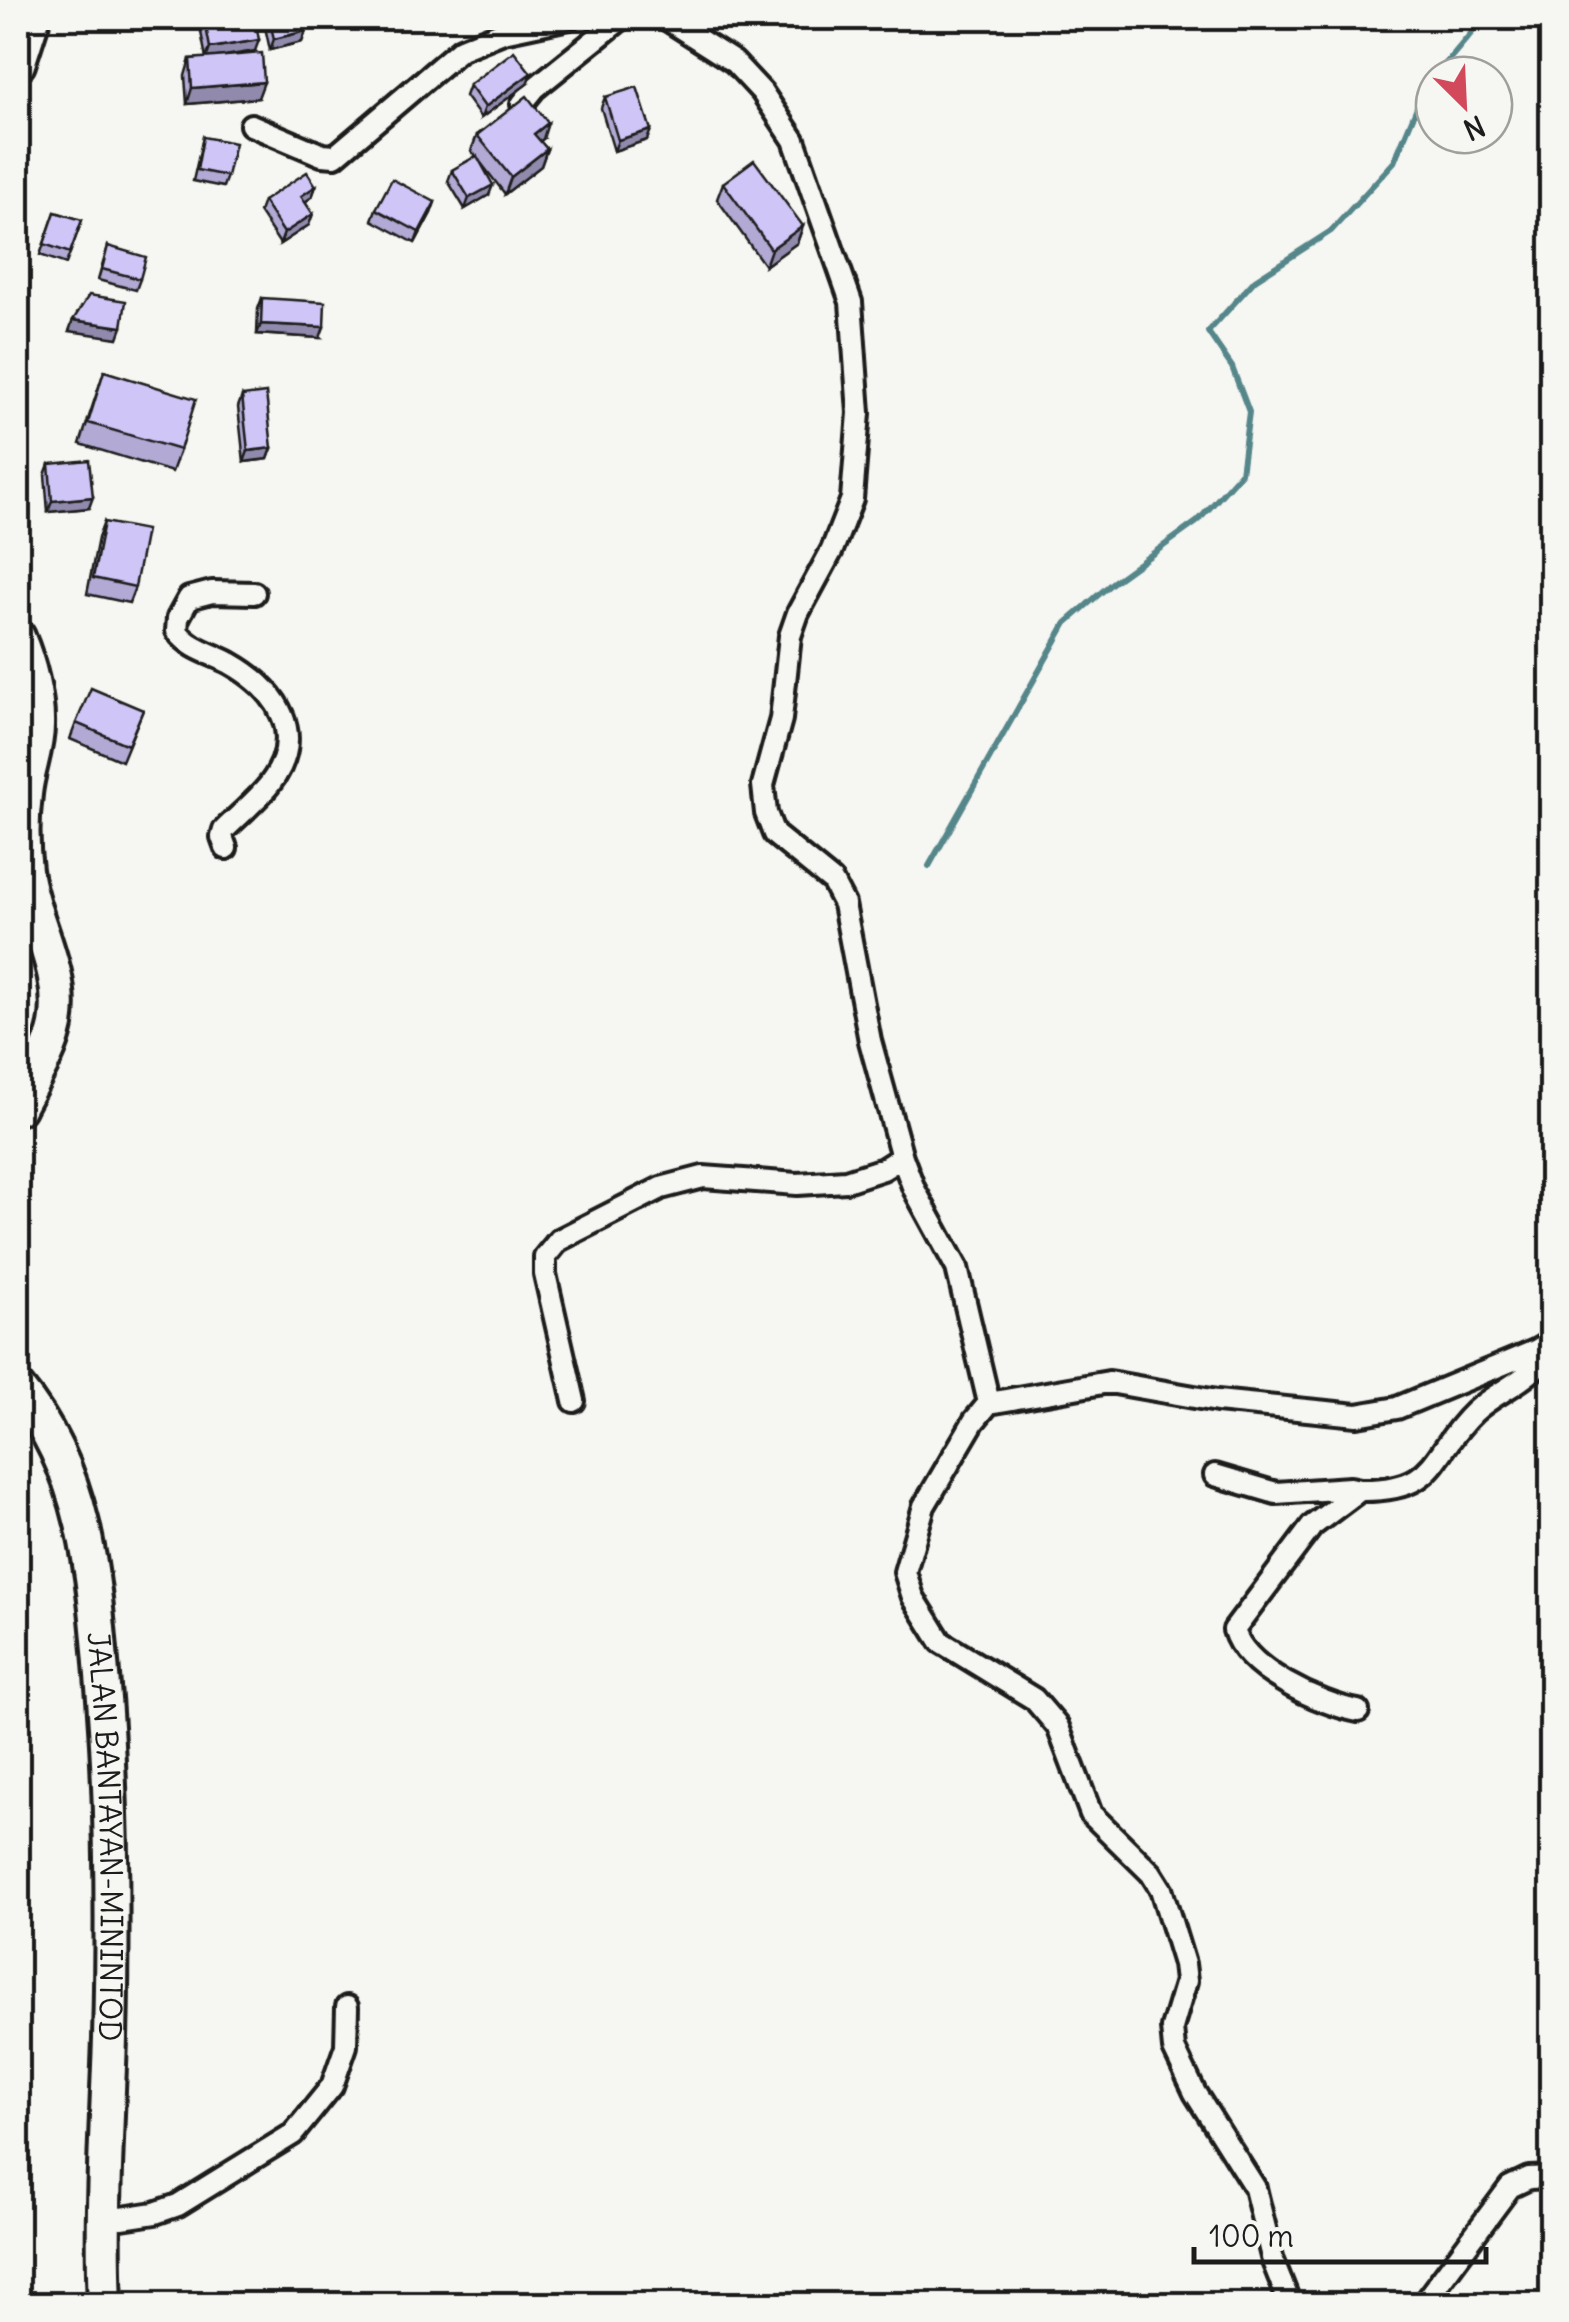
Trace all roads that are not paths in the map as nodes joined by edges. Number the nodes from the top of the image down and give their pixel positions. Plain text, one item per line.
1 (33, 18) edge
2 (570, 18) edge
3 (622, 18) edge
4 (665, 18) edge
5 (18, 64) edge
6 (522, 104) edge
7 (251, 126) dead end
8 (254, 593) dead end
9 (18, 638) edge
10 (226, 848) dead end
11 (18, 1108) edge
12 (902, 1157) junction
13 (1544, 1346) edge
14 (18, 1389) edge
15 (574, 1401) dead end
16 (989, 1403) junction
17 (1215, 1475) dead end
18 (1360, 1490) junction
19 (1358, 1711) dead end
20 (347, 2007) dead end
21 (1552, 2177) edge
22 (105, 2216) junction
23 (106, 2304) edge
24 (1290, 2304) edge
25 (1422, 2304) edge

1 - 5 main road
2 - 7 street
3 - 6 street
4 - 12 street
8 - 10 street
9 - 11 main road
12 - 15 street
12 - 16 street
13 - 16 street
13 - 18 street
14 - 22 main road, JALAN BANTAYAN-MININTOD
16 - 24 street
17 - 18 street
18 - 19 street
20 - 22 street
21 - 25 street
22 - 23 main road, JALAN BANTAYAN-MININTOD

